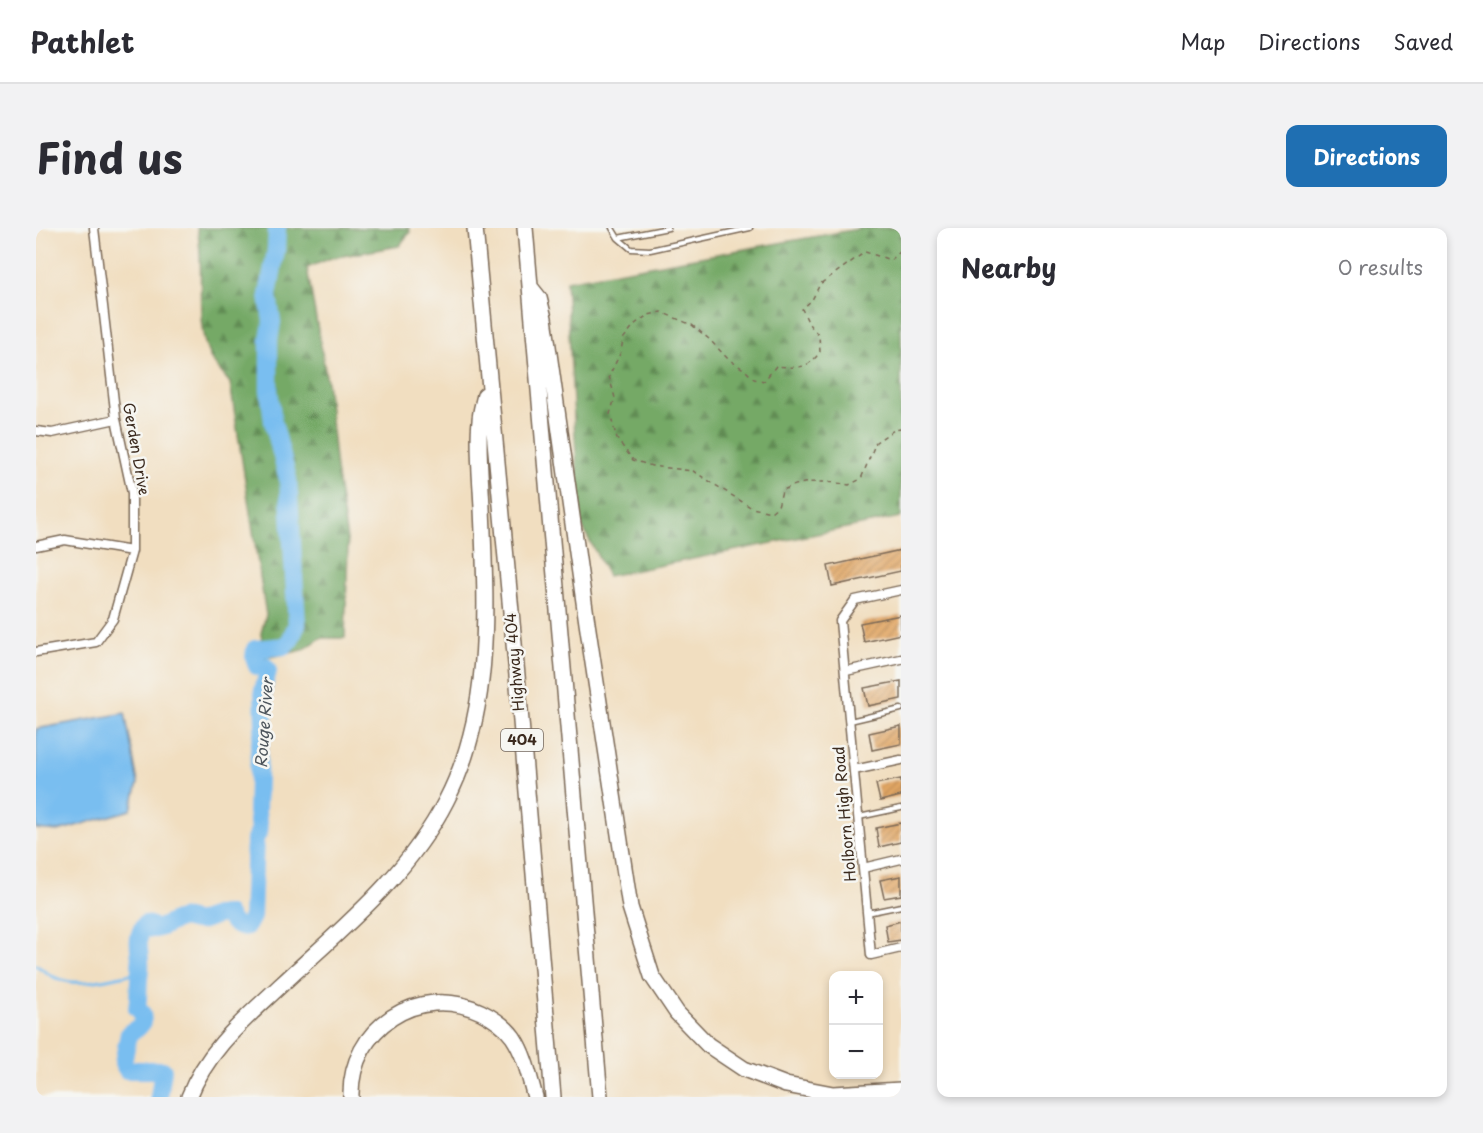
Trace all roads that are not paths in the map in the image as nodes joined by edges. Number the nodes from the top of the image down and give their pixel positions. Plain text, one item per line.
1 (94, 228) edge
2 (475, 228) edge
3 (525, 228) edge
4 (612, 228) edge
5 (668, 228) edge
6 (750, 228) edge
7 (618, 238) junction
8 (531, 288) junction
9 (488, 383) junction
10 (116, 419) junction
11 (36, 431) edge
12 (36, 546) edge
13 (132, 551) junction
14 (901, 590) edge
15 (36, 652) edge
16 (901, 659) edge
17 (846, 671) junction
18 (901, 709) edge
19 (850, 721) junction
20 (901, 760) edge
21 (854, 770) junction
22 (901, 808) edge
23 (858, 817) junction
24 (901, 859) edge
25 (863, 868) junction
26 (901, 906) edge
27 (867, 913) junction
28 (901, 948) edge
29 (901, 1090) edge
30 (189, 1097) edge
31 (351, 1097) edge
32 (535, 1097) edge
33 (553, 1097) edge
34 (600, 1097) edge

1 - 10 street, Gerden Drive
2 - 9 highway, Highway 404 / 404
3 - 8 highway
4 - 7 lane
5 - 7 lane
6 - 7 lane
8 - 29 highway
8 - 34 highway
9 - 30 highway
9 - 33 highway, Highway 404 / 404
10 - 11 street
10 - 13 street, Gerden Drive
12 - 13 street
13 - 15 street, Gerden Drive
14 - 17 street, Holborn High Road
16 - 17 street
17 - 19 street, Holborn High Road
18 - 19 lane
19 - 21 street, Holborn High Road
20 - 21 street
21 - 23 street, Holborn High Road
22 - 23 lane
23 - 25 street, Holborn High Road
24 - 25 street
25 - 27 street, Holborn High Road
26 - 27 lane
27 - 28 street, Holborn High Road
31 - 32 highway

